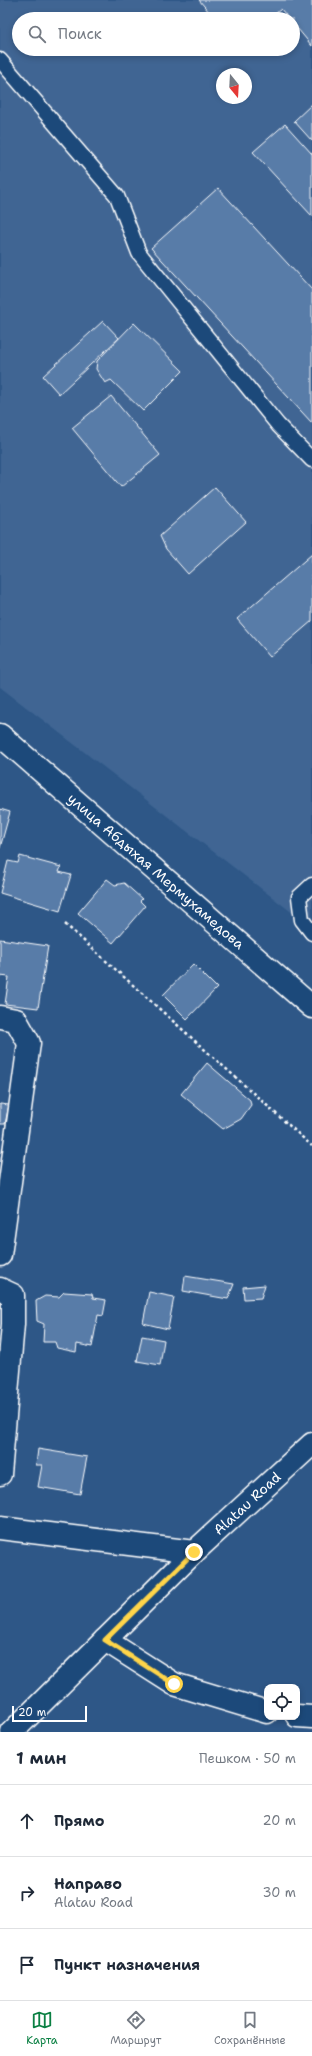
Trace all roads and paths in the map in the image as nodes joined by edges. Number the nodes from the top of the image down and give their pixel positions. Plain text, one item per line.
1 (0, 60) edge
2 (312, 460) edge
3 (0, 734) edge
4 (312, 885) edge
5 (65, 924) dead end
6 (312, 933) edge
7 (312, 1007) edge
8 (0, 1017) edge
9 (312, 1146) edge
10 (0, 1256) edge
11 (0, 1289) edge
12 (312, 1444) edge
13 (0, 1474) edge
14 (0, 1528) edge
15 (194, 1552) junction
16 (105, 1640) junction
17 (264, 1711) edge
18 (300, 1716) edge
19 (312, 1717) edge
20 (12, 1732) edge

1 - 2 lane
3 - 7 street, улица Абдыхая Мермухамедова
4 - 6 lane
5 - 9 path
8 - 10 street
11 - 13 street
12 - 15 street, Alatau Road
14 - 15 street
15 - 16 street, Alatau Road
16 - 17 street
16 - 20 street, Alatau Road
18 - 19 street

